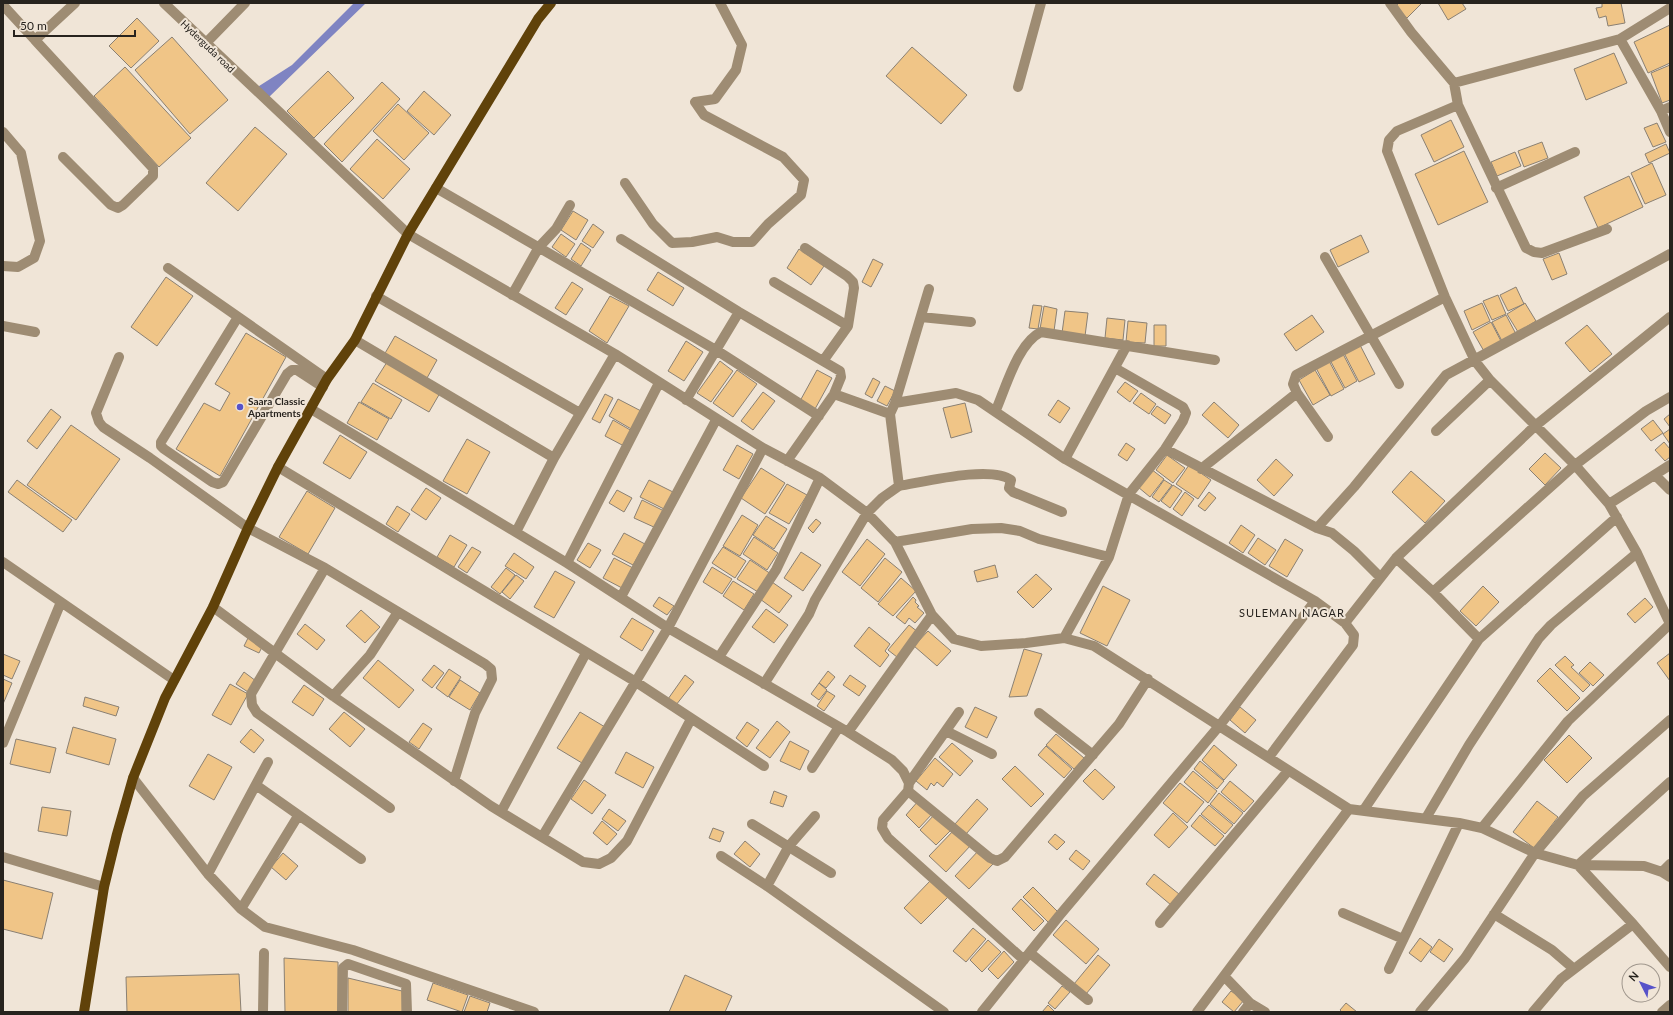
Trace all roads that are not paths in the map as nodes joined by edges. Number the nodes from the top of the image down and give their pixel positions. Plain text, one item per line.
1 (75, 3) edge
2 (164, 3) edge
3 (245, 3) edge
4 (551, 3) edge
5 (720, 3) edge
6 (1041, 3) edge
7 (1390, 3) edge
8 (3, 6) edge
9 (1670, 8) edge
10 (1620, 39) junction
11 (35, 40) junction
12 (205, 44) junction
13 (1454, 83) junction
14 (1018, 86) dead end
15 (1458, 105) junction
16 (1665, 109) edge
17 (3, 132) edge
18 (1670, 132) edge
19 (1575, 152) dead end
20 (63, 157) dead end
21 (625, 183) dead end
22 (436, 188) junction
23 (1496, 188) junction
24 (570, 205) dead end
25 (1607, 229) dead end
26 (408, 234) junction
27 (621, 239) dead end
28 (539, 247) junction
29 (805, 248) dead end
30 (1670, 254) edge
31 (1325, 257) dead end
32 (3, 266) edge
33 (168, 268) dead end
34 (774, 282) dead end
35 (929, 289) dead end
36 (512, 295) junction
37 (376, 296) junction
38 (1445, 298) junction
39 (739, 312) junction
40 (238, 317) junction
41 (921, 317) junction
42 (1670, 318) edge
43 (971, 322) dead end
44 (3, 326) edge
45 (848, 326) junction
46 (36, 332) dead end
47 (1370, 336) junction
48 (355, 340) junction
49 (1127, 345) junction
50 (716, 350) junction
51 (615, 354) junction
52 (119, 357) dead end
53 (1215, 360) dead end
54 (823, 361) junction
55 (1475, 361) junction
56 (1115, 368) junction
57 (1490, 380) junction
58 (325, 383) junction
59 (659, 383) junction
60 (1399, 384) dead end
61 (1298, 393) junction
62 (834, 394) junction
63 (1670, 397) edge
64 (686, 400) junction
65 (895, 403) junction
66 (311, 409) junction
67 (996, 410) junction
68 (580, 413) junction
69 (890, 414) junction
70 (819, 416) junction
71 (716, 420) junction
72 (1535, 426) junction
73 (1436, 431) dead end
74 (1328, 437) dead end
75 (763, 448) junction
76 (1165, 449) junction
77 (554, 458) junction
78 (1065, 459) junction
79 (788, 461) junction
80 (1575, 465) junction
81 (1670, 465) edge
82 (278, 467) junction
83 (1201, 469) junction
84 (1656, 476) junction
85 (820, 478) junction
86 (899, 486) junction
87 (1670, 490) edge
88 (1129, 494) junction
89 (1608, 504) junction
90 (867, 512) junction
91 (1062, 512) dead end
92 (1617, 517) junction
93 (248, 528) junction
94 (1317, 528) junction
95 (516, 532) junction
96 (895, 542) junction
97 (1637, 553) junction
98 (1109, 557) junction
99 (1396, 558) junction
100 (3, 562) edge
101 (567, 563) junction
102 (325, 568) junction
103 (1380, 577) junction
104 (1433, 592) junction
105 (621, 597) junction
106 (1315, 601) junction
107 (61, 602) junction
108 (213, 607) junction
109 (398, 612) junction
110 (932, 616) junction
111 (1345, 623) junction
112 (1670, 624) edge
113 (668, 628) junction
114 (1064, 638) junction
115 (1479, 639) junction
116 (275, 653) junction
117 (586, 653) junction
118 (718, 657) junction
119 (1148, 679) junction
120 (174, 680) junction
121 (636, 682) junction
122 (764, 684) junction
123 (333, 696) junction
124 (959, 712) dead end
125 (1039, 714) dead end
126 (691, 719) junction
127 (1670, 720) edge
128 (1220, 725) junction
129 (844, 730) junction
130 (946, 731) junction
131 (3, 744) edge
132 (992, 754) dead end
133 (1093, 755) junction
134 (1269, 757) junction
135 (268, 762) dead end
136 (764, 766) dead end
137 (812, 768) dead end
138 (1288, 771) junction
139 (133, 778) junction
140 (454, 781) junction
141 (1670, 782) edge
142 (256, 785) junction
143 (909, 787) junction
144 (390, 808) dead end
145 (1349, 809) junction
146 (1363, 811) junction
147 (501, 812) junction
148 (298, 816) junction
149 (815, 816) dead end
150 (1426, 818) junction
151 (1460, 823) junction
152 (752, 824) dead end
153 (1482, 828) junction
154 (542, 837) junction
155 (789, 846) junction
156 (1535, 853) junction
157 (721, 856) dead end
158 (3, 857) edge
159 (361, 859) dead end
160 (1670, 864) edge
161 (1578, 865) junction
162 (831, 873) dead end
163 (208, 874) junction
164 (1666, 874) edge
165 (767, 886) junction
166 (104, 887) junction
167 (242, 909) junction
168 (1343, 913) dead end
169 (1494, 914) junction
170 (1160, 923) dead end
171 (1633, 924) junction
172 (1403, 939) junction
173 (264, 953) dead end
174 (1027, 956) junction
175 (1670, 967) edge
176 (1389, 969) dead end
177 (1574, 969) junction
178 (1224, 976) junction
179 (1088, 1000) dead end
180 (1250, 1003) junction
181 (1670, 1005) edge
182 (84, 1012) edge
183 (264, 1012) edge
184 (342, 1012) edge
185 (407, 1012) edge
186 (534, 1012) edge
187 (944, 1012) edge
188 (982, 1012) edge
189 (1197, 1012) edge
190 (1242, 1012) edge
191 (1266, 1012) edge
192 (1420, 1012) edge
193 (1533, 1012) edge
194 (1662, 1012) edge

1 - 11 street
2 - 12 street, Hyderguda road
3 - 12 street
4 - 22 main road
5 - 21 street
6 - 14 street
7 - 13 street
8 - 11 street
9 - 10 street
10 - 13 street
10 - 16 street
11 - 20 street
12 - 26 street, Hyderguda road
13 - 15 street
15 - 23 street
15 - 38 street
16 - 18 street
17 - 32 street
19 - 23 street
22 - 26 main road
22 - 28 street
23 - 25 street
24 - 28 street
26 - 36 street, Hyderguda road
26 - 37 main road
27 - 39 street
28 - 36 street
28 - 50 street
29 - 45 street
30 - 55 street
31 - 47 street
33 - 40 street
34 - 45 street
35 - 41 street
36 - 51 street, Hyderguda road
37 - 48 main road
37 - 68 street
38 - 47 street
38 - 55 street
39 - 50 street
39 - 54 street
40 - 58 street
40 - 58 street
41 - 43 street
41 - 65 street
42 - 72 street
44 - 46 street
45 - 54 street
47 - 60 street
47 - 61 street
48 - 58 main road
48 - 77 street
49 - 53 street
49 - 56 street
49 - 67 street
50 - 64 street
50 - 70 street
51 - 59 street, Hyderguda road
51 - 68 street
52 - 93 street
54 - 62 street
55 - 57 street
55 - 94 street
56 - 76 street
56 - 78 street
57 - 72 street
57 - 73 street
58 - 66 main road
59 - 64 street, Hyderguda road
59 - 101 street
61 - 74 street
61 - 83 street
62 - 69 street
62 - 70 street
63 - 80 street
64 - 71 street, Hyderguda road
65 - 67 street
65 - 69 street
66 - 82 main road
66 - 95 street
67 - 78 street
68 - 77 street
69 - 86 street
70 - 79 street
71 - 75 street, Hyderguda road
71 - 105 street
72 - 80 street
72 - 99 street
75 - 79 street, Hyderguda road
75 - 113 street
76 - 83 street
76 - 88 street
77 - 95 street
78 - 88 street
79 - 85 street, Hyderguda road
80 - 89 street
80 - 104 street
81 - 84 street
82 - 93 main road
82 - 117 street
83 - 94 street
84 - 87 street
84 - 89 street
85 - 90 street, Hyderguda road
85 - 118 street
86 - 90 street
86 - 91 street
88 - 98 street
88 - 106 street
89 - 92 street
90 - 96 street, Hyderguda road
90 - 122 street
92 - 97 street
92 - 115 street
93 - 102 street
93 - 108 main road
94 - 103 street
95 - 101 street
96 - 98 street
96 - 110 street, Hyderguda road
97 - 112 street
97 - 150 street
98 - 114 street
99 - 103 street
99 - 104 street
100 - 107 street
101 - 105 street
102 - 109 street
102 - 116 street
103 - 111 street
104 - 115 street
105 - 113 street
106 - 111 street
106 - 128 street
107 - 120 street
107 - 131 street
108 - 116 street
108 - 120 main road
109 - 123 street
109 - 140 street
110 - 114 street, Hyderguda road
110 - 129 street
111 - 134 street
112 - 153 street
113 - 118 street
113 - 121 street
114 - 119 street
115 - 146 street
116 - 123 street
116 - 144 street
117 - 121 street
117 - 147 street
118 - 122 street
119 - 128 street
119 - 133 street
120 - 139 main road
121 - 126 street
121 - 154 street
122 - 129 street
123 - 140 street
124 - 130 street
125 - 133 street
126 - 136 street
126 - 154 street
127 - 156 street
128 - 134 street
128 - 174 street
129 - 137 street
129 - 143 street
130 - 132 street
130 - 143 street
133 - 143 street
134 - 138 street
135 - 142 street
138 - 145 street
138 - 170 street
139 - 163 street
139 - 166 main road
140 - 147 street
141 - 161 street
142 - 148 street
142 - 163 street
143 - 174 street
145 - 146 street
145 - 178 street
146 - 150 street
147 - 154 street
148 - 159 street
148 - 167 street
149 - 155 street
150 - 151 street
151 - 153 street
151 - 172 street
152 - 155 street
153 - 156 street
155 - 162 street
155 - 165 street
156 - 161 street
156 - 169 street
157 - 165 street
158 - 166 street
160 - 164 street
161 - 164 street
161 - 171 street
163 - 167 street
165 - 187 street
166 - 182 main road
167 - 186 street
168 - 172 street
169 - 177 street
169 - 192 street
171 - 175 street
171 - 177 street
172 - 176 street
173 - 183 street
174 - 179 street
174 - 188 street
177 - 193 street
178 - 180 street
178 - 189 street
180 - 190 street
180 - 191 street
181 - 194 street
184 - 185 street

